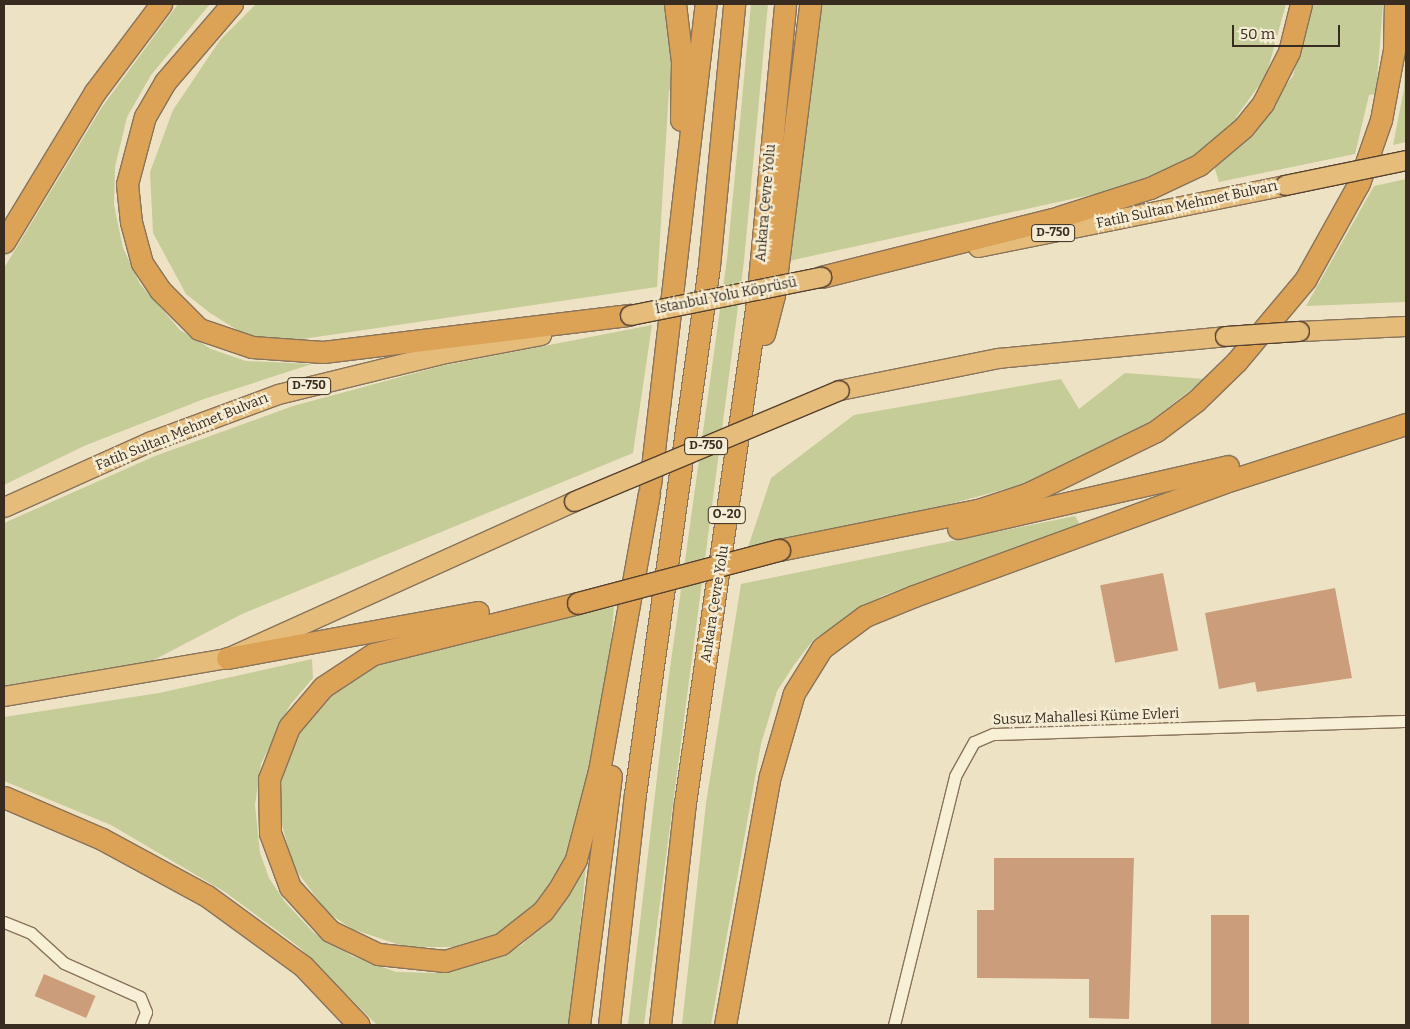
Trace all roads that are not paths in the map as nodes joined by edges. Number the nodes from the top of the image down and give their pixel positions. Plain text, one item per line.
1 (161, 4) edge
2 (232, 4) edge
3 (675, 4) edge
4 (706, 4) edge
5 (734, 4) edge
6 (785, 4) edge
7 (810, 4) edge
8 (1301, 4) edge
9 (1394, 4) edge
10 (1406, 160) edge
11 (4, 242) edge
12 (821, 277) junction
13 (630, 315) junction
14 (1406, 326) edge
15 (672, 329) junction
16 (1406, 424) edge
17 (736, 449) junction
18 (649, 493) junction
19 (4, 507) edge
20 (780, 556) junction
21 (577, 597) junction
22 (227, 658) junction
23 (4, 696) edge
24 (1406, 721) edge
25 (4, 797) edge
26 (4, 922) edge
27 (141, 1025) edge
28 (359, 1025) edge
29 (579, 1025) edge
30 (609, 1025) edge
31 (660, 1025) edge
32 (725, 1025) edge
33 (894, 1025) edge

1 - 11 highway
2 - 13 highway
3 - 15 highway
4 - 15 highway
5 - 30 highway
6 - 17 highway, Ankara Çevre Yolu / O-20
7 - 17 highway
8 - 12 highway
9 - 20 highway
10 - 12 highway, Fatih Sultan Mehmet Bulvarı / D-750, bridge
12 - 13 highway, İstanbul Yolu Köprüsü / D-750, bridge
13 - 19 highway, Fatih Sultan Mehmet Bulvarı / D-750
14 - 22 highway, D-750, bridge
15 - 18 highway
16 - 20 highway
16 - 32 highway
17 - 31 highway, Ankara Çevre Yolu / O-20
18 - 21 highway
18 - 29 highway
20 - 21 highway, bridge
21 - 22 highway
22 - 23 highway, D-750
24 - 33 street, Susuz Mahallesi Küme Evleri
25 - 28 highway
26 - 27 street

